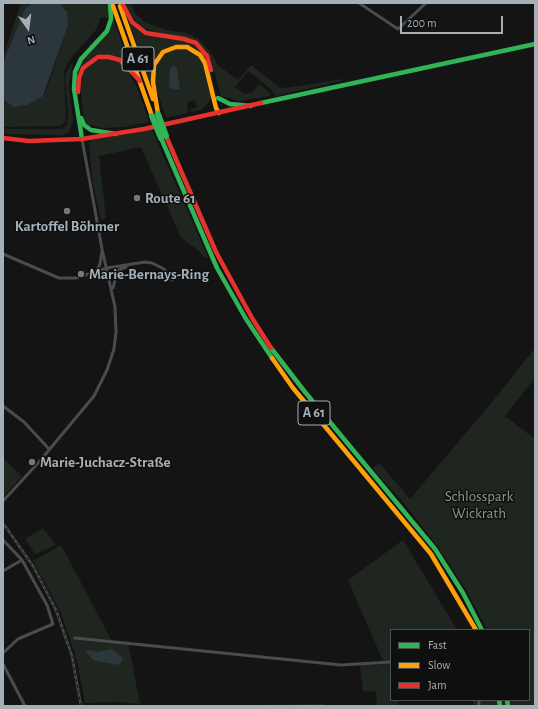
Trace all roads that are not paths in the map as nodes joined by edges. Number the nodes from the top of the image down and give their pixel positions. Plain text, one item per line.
1 (111, 3) edge
2 (120, 3) edge
3 (359, 3) edge
4 (426, 3) edge
5 (535, 44) edge
6 (140, 81) junction
7 (218, 98) junction
8 (251, 106) junction
9 (219, 113) junction
10 (155, 115) junction
11 (81, 118) junction
12 (116, 134) junction
13 (164, 137) junction
14 (3, 138) edge
15 (82, 139) junction
16 (102, 249) junction
17 (3, 254) edge
18 (127, 266) junction
19 (107, 268) junction
20 (121, 270) junction
21 (96, 272) junction
22 (108, 274) junction
23 (87, 275) junction
24 (172, 280) dead end
25 (113, 291) junction
26 (3, 406) edge
27 (49, 449) junction
28 (3, 501) edge
29 (3, 540) edge
30 (22, 560) junction
31 (3, 571) edge
32 (476, 629) edge
33 (481, 629) edge
34 (75, 638) dead end
35 (3, 653) edge
36 (390, 662) edge
37 (3, 664) edge
38 (25, 706) edge

1 - 6 main road, A 61
1 - 15 main road
2 - 7 main road
2 - 10 main road, A 61
3 - 4 street
5 - 8 main road
6 - 10 main road, A 61
6 - 11 main road
7 - 8 main road
7 - 9 main road
8 - 9 main road
9 - 10 main road
9 - 12 main road
10 - 13 main road, A 61, bridge
11 - 12 main road
11 - 15 main road
12 - 15 main road
13 - 32 main road, A 61
13 - 33 main road, A 61
14 - 15 main road
15 - 16 street
16 - 19 street
16 - 21 street
17 - 23 street
18 - 19 street
18 - 20 street
18 - 24 street
19 - 21 street
19 - 22 street
20 - 22 street
20 - 25 street
21 - 23 street
22 - 23 street
22 - 25 street
25 - 27 street
26 - 27 street
27 - 28 street
29 - 30 street
30 - 31 street
30 - 35 street
34 - 36 street
37 - 38 street

